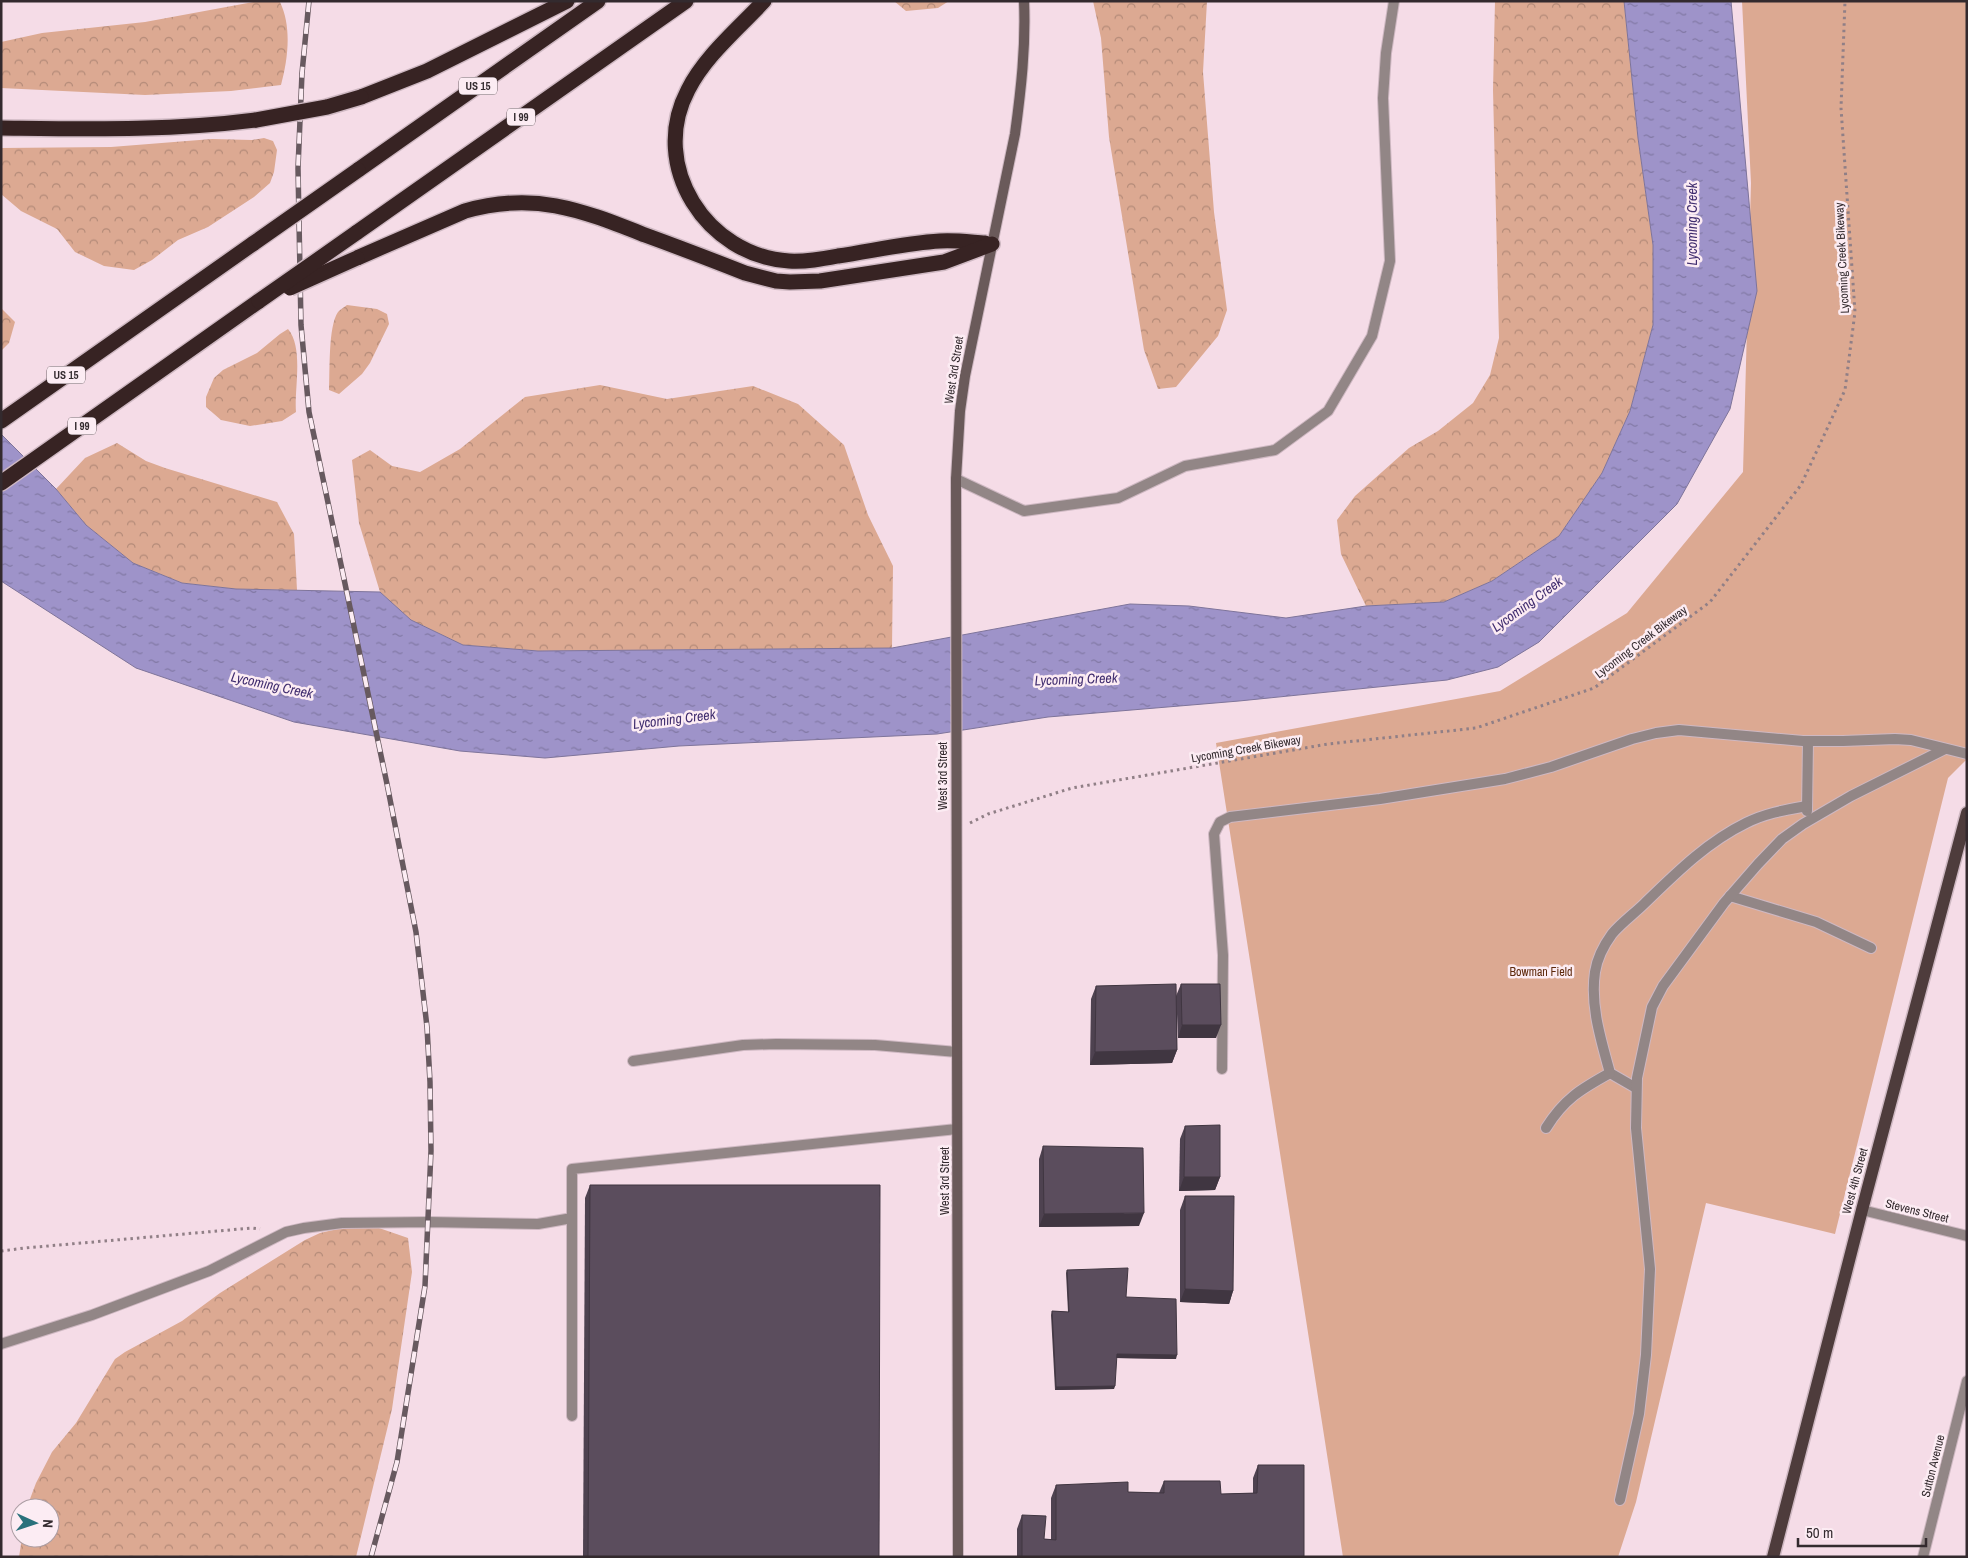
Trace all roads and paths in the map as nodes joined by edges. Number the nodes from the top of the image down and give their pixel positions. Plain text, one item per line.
1 (567, 1) edge
2 (598, 1) edge
3 (686, 1) edge
4 (764, 1) edge
5 (1024, 1) edge
6 (1394, 1) edge
7 (1844, 1) edge
8 (1, 128) edge
9 (992, 244) junction
10 (259, 302) junction
11 (1, 421) edge
12 (956, 479) junction
13 (1, 483) edge
14 (1808, 741) junction
15 (1945, 749) junction
16 (1967, 754) edge
17 (1807, 806) junction
18 (1967, 813) edge
19 (1807, 822) junction
20 (956, 830) junction
21 (1730, 896) junction
22 (1871, 948) dead end
23 (957, 1052) junction
24 (633, 1061) dead end
25 (1222, 1069) dead end
26 (1610, 1072) junction
27 (1636, 1088) junction
28 (1546, 1128) dead end
29 (957, 1129) junction
30 (1862, 1210) junction
31 (572, 1218) junction
32 (286, 1232) junction
33 (1967, 1236) edge
34 (1, 1252) edge
35 (1, 1344) edge
36 (1967, 1381) edge
37 (572, 1416) dead end
38 (1620, 1500) dead end
39 (958, 1557) edge
40 (1773, 1557) edge
41 (1923, 1557) edge

1 - 8 highway, bridge
2 - 11 highway, US 15, bridge
3 - 10 highway, I 99, bridge
4 - 9 highway
5 - 9 main road, West 3rd Street
6 - 12 street
7 - 20 path, Lycoming Creek Bikeway
9 - 10 highway, bridge
9 - 12 main road, West 3rd Street
10 - 13 highway, I 99
12 - 20 main road, West 3rd Street
14 - 15 street
14 - 17 street
14 - 25 street
15 - 16 street
15 - 19 street
17 - 19 street
17 - 26 street
18 - 30 main road, West 4th Street
19 - 21 street
20 - 23 main road, West 3rd Street
21 - 22 street
21 - 27 street
23 - 24 street
23 - 29 main road, West 3rd Street
26 - 27 street
26 - 28 street
27 - 38 street
29 - 31 street
29 - 39 main road, West 3rd Street
30 - 33 street, Stevens Street
30 - 40 main road, West 4th Street
31 - 32 street
31 - 37 street
32 - 34 path
32 - 35 street
36 - 41 street, Sutton Avenue

